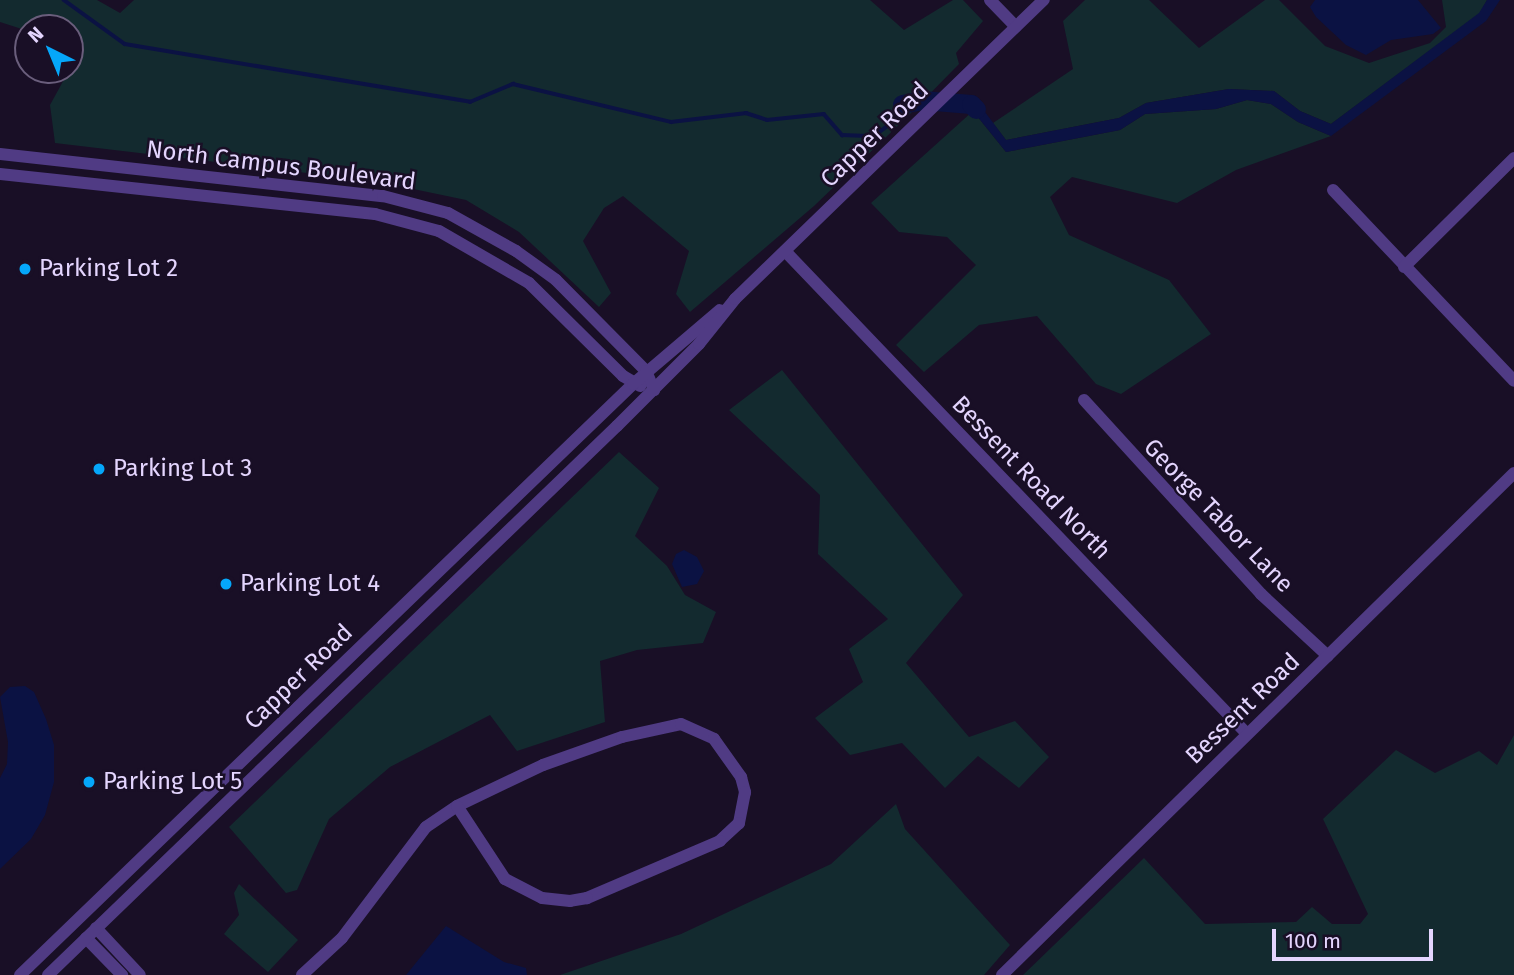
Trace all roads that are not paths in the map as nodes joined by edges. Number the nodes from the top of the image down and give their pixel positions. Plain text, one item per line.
1 (990, 0) edge
2 (1044, 0) edge
3 (1016, 27) junction
4 (0, 155) edge
5 (1514, 158) edge
6 (0, 174) edge
7 (239, 179) junction
8 (1333, 190) dead end
9 (237, 200) junction
10 (472, 225) junction
11 (462, 242) junction
12 (785, 251) junction
13 (1405, 267) junction
14 (735, 299) junction
15 (646, 371) junction
16 (1514, 381) edge
17 (633, 384) junction
18 (654, 390) junction
19 (1084, 400) dead end
20 (1514, 473) edge
21 (1328, 656) junction
22 (1247, 734) junction
23 (457, 806) junction
24 (96, 928) junction
25 (86, 938) junction
26 (128, 961) junction
27 (120, 973) edge
28 (20, 975) edge
29 (48, 975) edge
30 (140, 975) edge
31 (302, 975) edge
32 (1002, 975) edge

1 - 3 street
2 - 3 street, Capper Road
3 - 12 street, Capper Road
4 - 7 street, North Campus Boulevard
5 - 13 street
6 - 9 street, North Campus Boulevard
7 - 9 street
7 - 10 street, North Campus Boulevard
8 - 13 street
9 - 11 street, North Campus Boulevard
10 - 11 street
10 - 15 street, North Campus Boulevard
11 - 17 street, North Campus Boulevard
12 - 14 street, Capper Road
12 - 22 street, Bessent Road North
13 - 16 street
14 - 15 street, Capper Road
14 - 18 street, Capper Road
15 - 17 street, Capper Road
15 - 18 street, North Campus Boulevard
17 - 18 street, North Campus Boulevard
17 - 28 street, Capper Road
18 - 24 street, Capper Road
19 - 21 street, George Tabor Lane
20 - 21 street, Bessent Road
21 - 22 street, Bessent Road
22 - 32 street, Bessent Road
23 - 23 street
23 - 31 street
24 - 25 street, Capper Road
24 - 26 street
25 - 27 street
25 - 29 street, Capper Road
26 - 27 street
26 - 30 street

